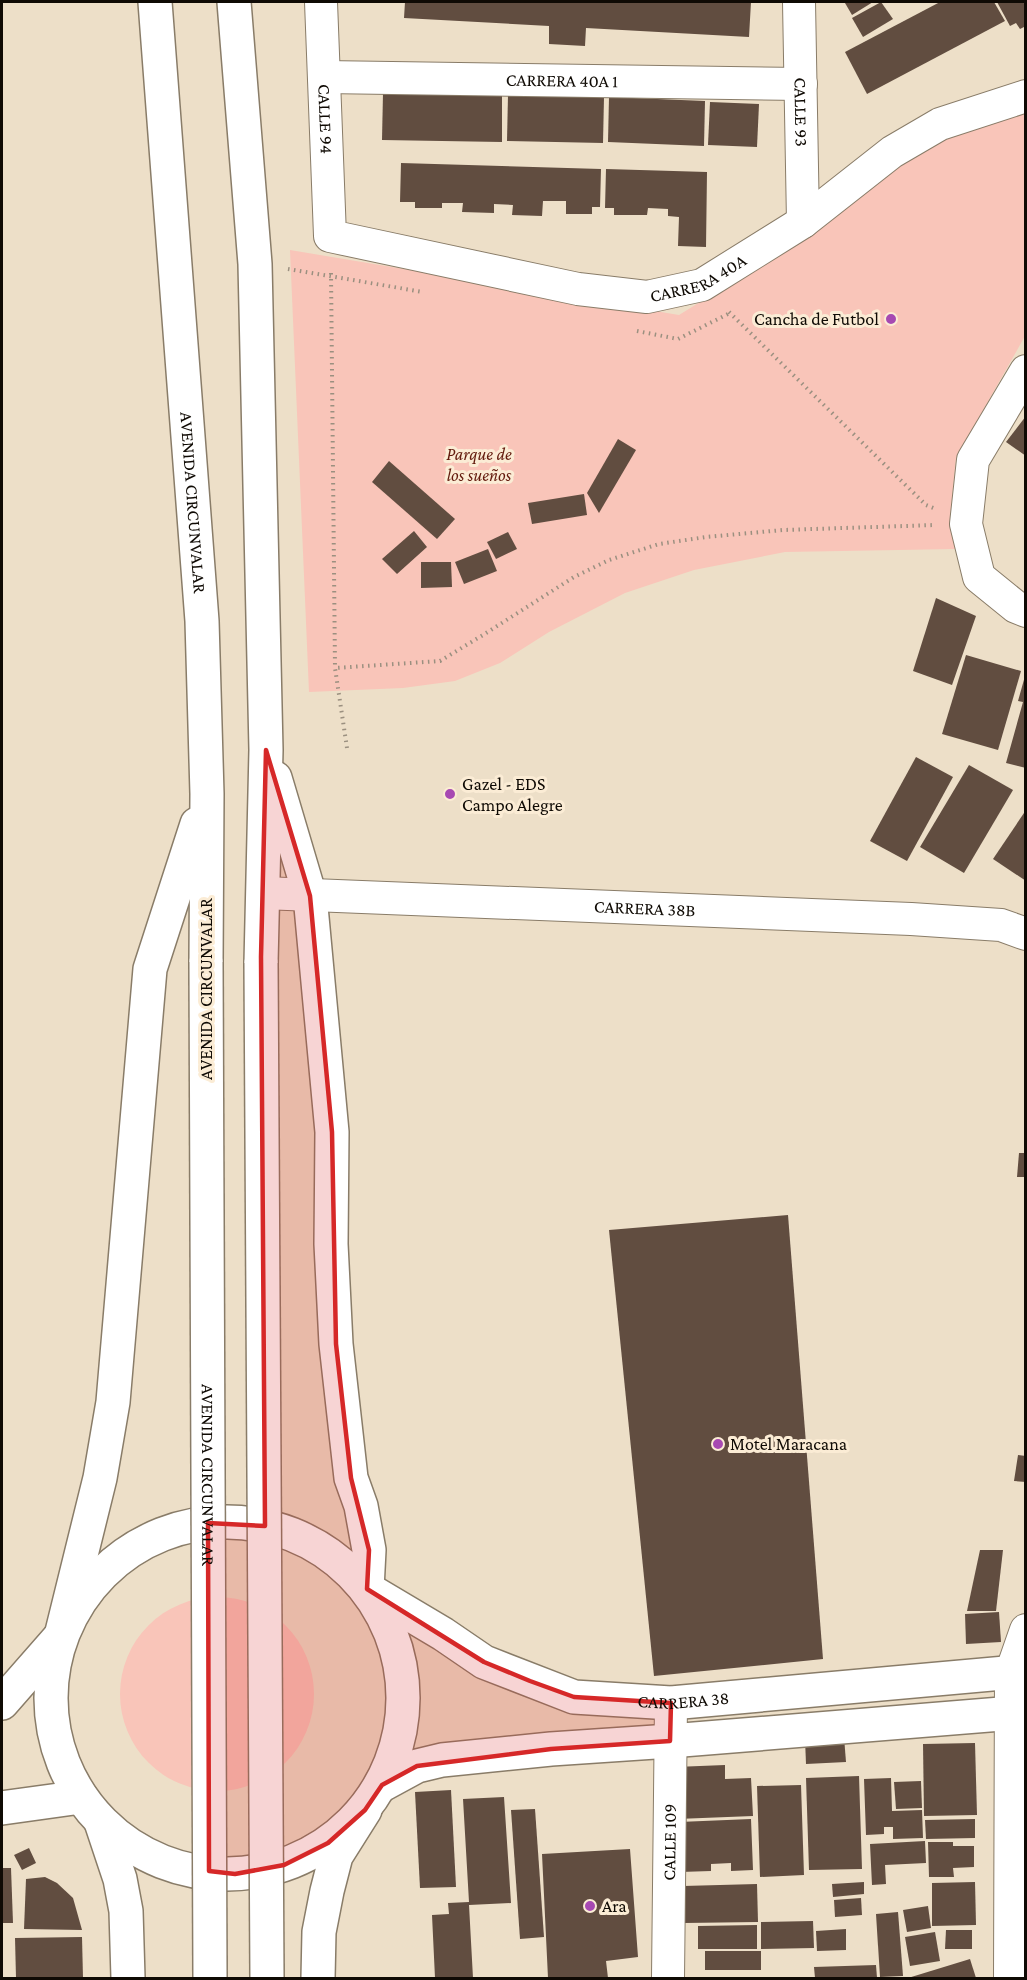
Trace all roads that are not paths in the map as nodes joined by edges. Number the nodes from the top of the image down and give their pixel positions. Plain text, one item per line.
1 (155, 2) edge
2 (234, 2) edge
3 (321, 2) edge
4 (799, 2) edge
5 (324, 77) junction
6 (801, 84) junction
7 (1026, 96) edge
8 (803, 222) junction
9 (330, 236) joint
10 (1026, 371) edge
11 (1026, 611) edge
12 (266, 750) junction
13 (207, 794) junction
14 (263, 893) junction
15 (310, 896) junction
16 (1026, 934) edge
17 (367, 1588) junction
18 (1026, 1630) edge
19 (61, 1636) junction
20 (1018, 1672) edge
21 (2, 1703) edge
22 (671, 1703) junction
23 (1018, 1712) edge
24 (670, 1741) junction
25 (81, 1797) junction
26 (373, 1797) junction
27 (2, 1808) edge
28 (101, 1822) junction
29 (128, 1978) edge
30 (210, 1978) edge
31 (267, 1978) edge
32 (318, 1978) edge
33 (668, 1978) edge
34 (1010, 1978) edge

1 - 13 main road, AVENIDA CIRCUNVALAR
2 - 12 main road
3 - 5 street, CALLE 94
4 - 6 street, CALLE 93
5 - 6 street, CARRERA 40A 1
5 - 9 street, CALLE 94
6 - 8 street, CALLE 93
7 - 8 street, CARRERA 40A
8 - 9 street, CARRERA 40A
10 - 11 street
12 - 14 main road
12 - 15 main road
13 - 19 main road
13 - 30 main road, AVENIDA CIRCUNVALAR, bridge
14 - 15 street, CARRERA 38B
14 - 31 main road, bridge
15 - 16 street, CARRERA 38B
15 - 17 main road
17 - 19 main road
17 - 22 main road, CARRERA 38
17 - 26 main road
18 - 20 street
19 - 21 main road
19 - 25 main road
20 - 22 main road, CARRERA 38
20 - 23 street
22 - 24 street, CALLE 109
23 - 24 main road, CARRERA 38
23 - 34 street
24 - 26 main road, CARRERA 38
24 - 33 street, CALLE 109
25 - 27 main road
25 - 28 main road
26 - 28 main road
26 - 32 main road
28 - 29 main road

